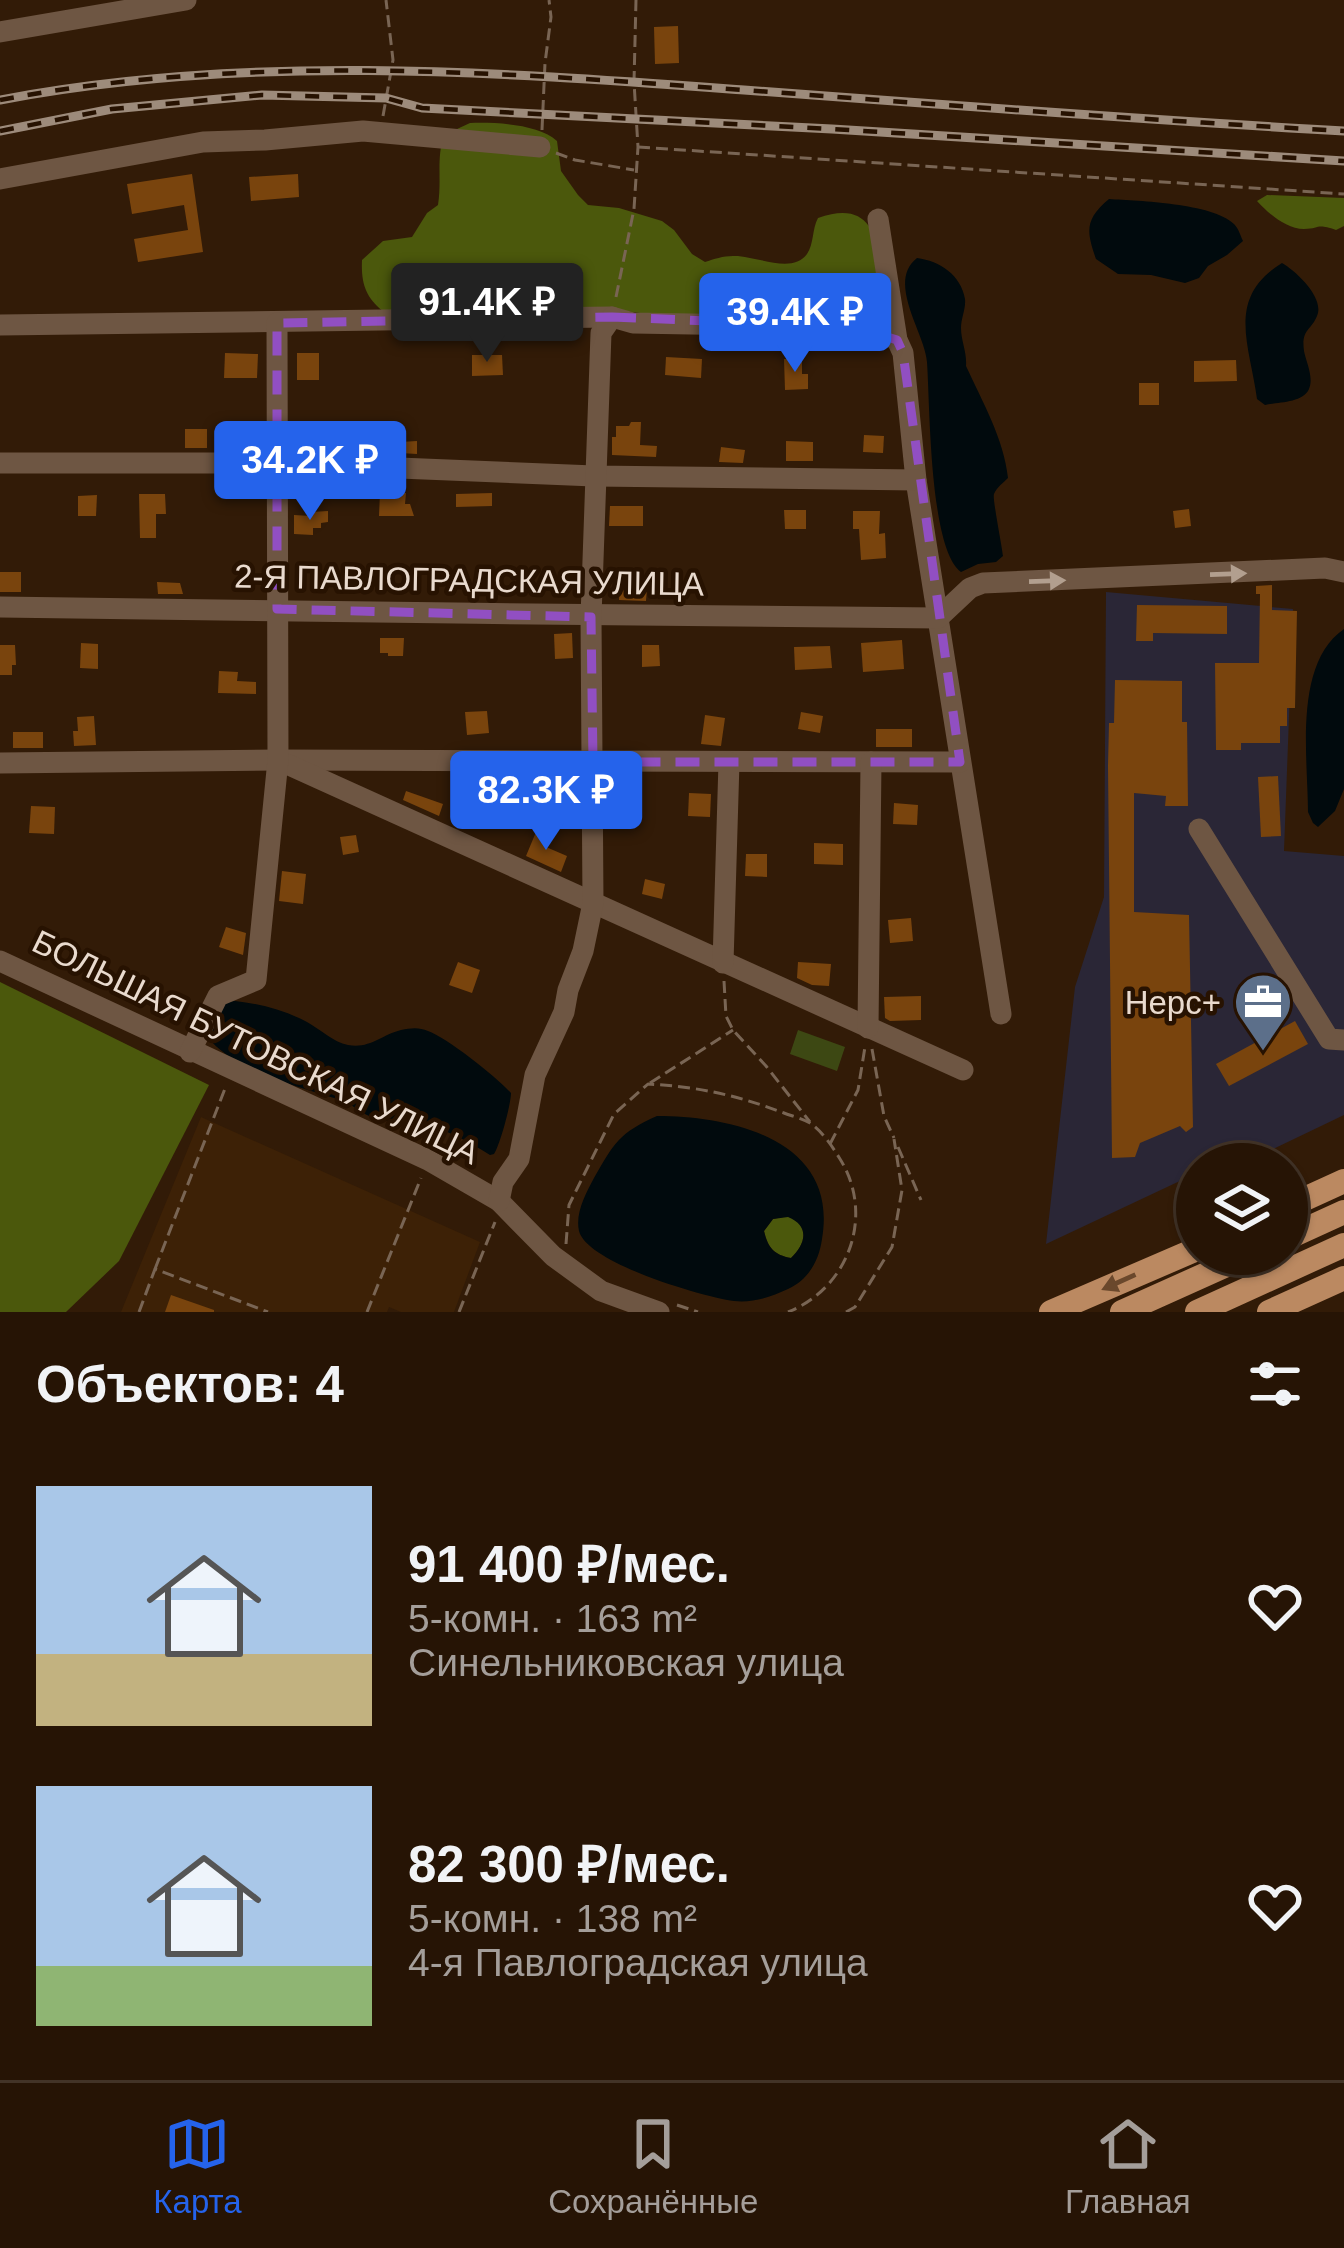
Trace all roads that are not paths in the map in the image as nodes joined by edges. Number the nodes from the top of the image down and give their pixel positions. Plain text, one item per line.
1 (186, 0) edge
2 (0, 32) edge
3 (540, 147) road end
4 (0, 178) edge
5 (878, 219) dead end
6 (612, 316) junction
7 (277, 323) junction
8 (0, 325) edge
9 (897, 340) junction
10 (0, 463) edge
11 (276, 463) junction
12 (594, 476) junction
13 (916, 480) junction
14 (1344, 572) edge
15 (0, 607) edge
16 (277, 609) junction
17 (591, 617) junction
18 (938, 618) junction
19 (278, 760) junction
20 (729, 761) junction
21 (593, 762) junction
22 (871, 762) junction
23 (960, 762) junction
24 (0, 763) edge
25 (1199, 829) dead end
26 (593, 903) junction
27 (0, 961) edge
28 (723, 964) junction
29 (1001, 1014) dead end
30 (868, 1028) junction
31 (1344, 1040) edge
32 (190, 1052) junction
33 (963, 1070) dead end
34 (1344, 1181) edge
35 (1308, 1197) edge
36 (499, 1205) junction
37 (1344, 1212) edge
38 (1308, 1228) edge
39 (1344, 1245) edge
40 (1176, 1258) edge
41 (1204, 1275) edge
42 (1344, 1278) edge
43 (661, 1306) edge
44 (1052, 1312) edge
45 (1122, 1312) edge
46 (1197, 1312) edge
47 (1269, 1312) edge

1 - 2 street
3 - 4 street
5 - 9 street
6 - 7 street
6 - 9 street
6 - 12 street
7 - 8 street
7 - 11 street
9 - 13 street
10 - 11 street
11 - 12 street
11 - 16 street
12 - 13 street
12 - 17 street
13 - 18 street
18 -> 14 street
15 - 16 street, 2-Я ПАВЛОГРАДСКАЯ УЛИЦА
16 - 17 street, 2-Я ПАВЛОГРАДСКАЯ УЛИЦА
16 - 19 street
17 - 18 street, 2-Я ПАВЛОГРАДСКАЯ УЛИЦА
17 - 21 street
18 - 23 street
19 - 21 street
19 - 24 street
19 - 26 street
19 - 32 street
20 - 21 street
20 - 22 street
20 - 28 street
21 - 26 street
22 - 23 street
22 - 30 street
23 - 29 street
25 - 31 street
26 - 28 street
26 - 36 street
27 - 32 street, БОЛЬШАЯ БУТОВСКАЯ УЛИЦА
28 - 30 street
30 - 33 street
32 - 36 street, БОЛЬШАЯ БУТОВСКАЯ УЛИЦА
34 - 35 main road
36 - 43 street, БОЛЬШАЯ БУТОВСКАЯ УЛИЦА
37 - 38 main road
39 - 46 main road
40 -> 44 main road
41 - 45 main road
42 - 47 main road

